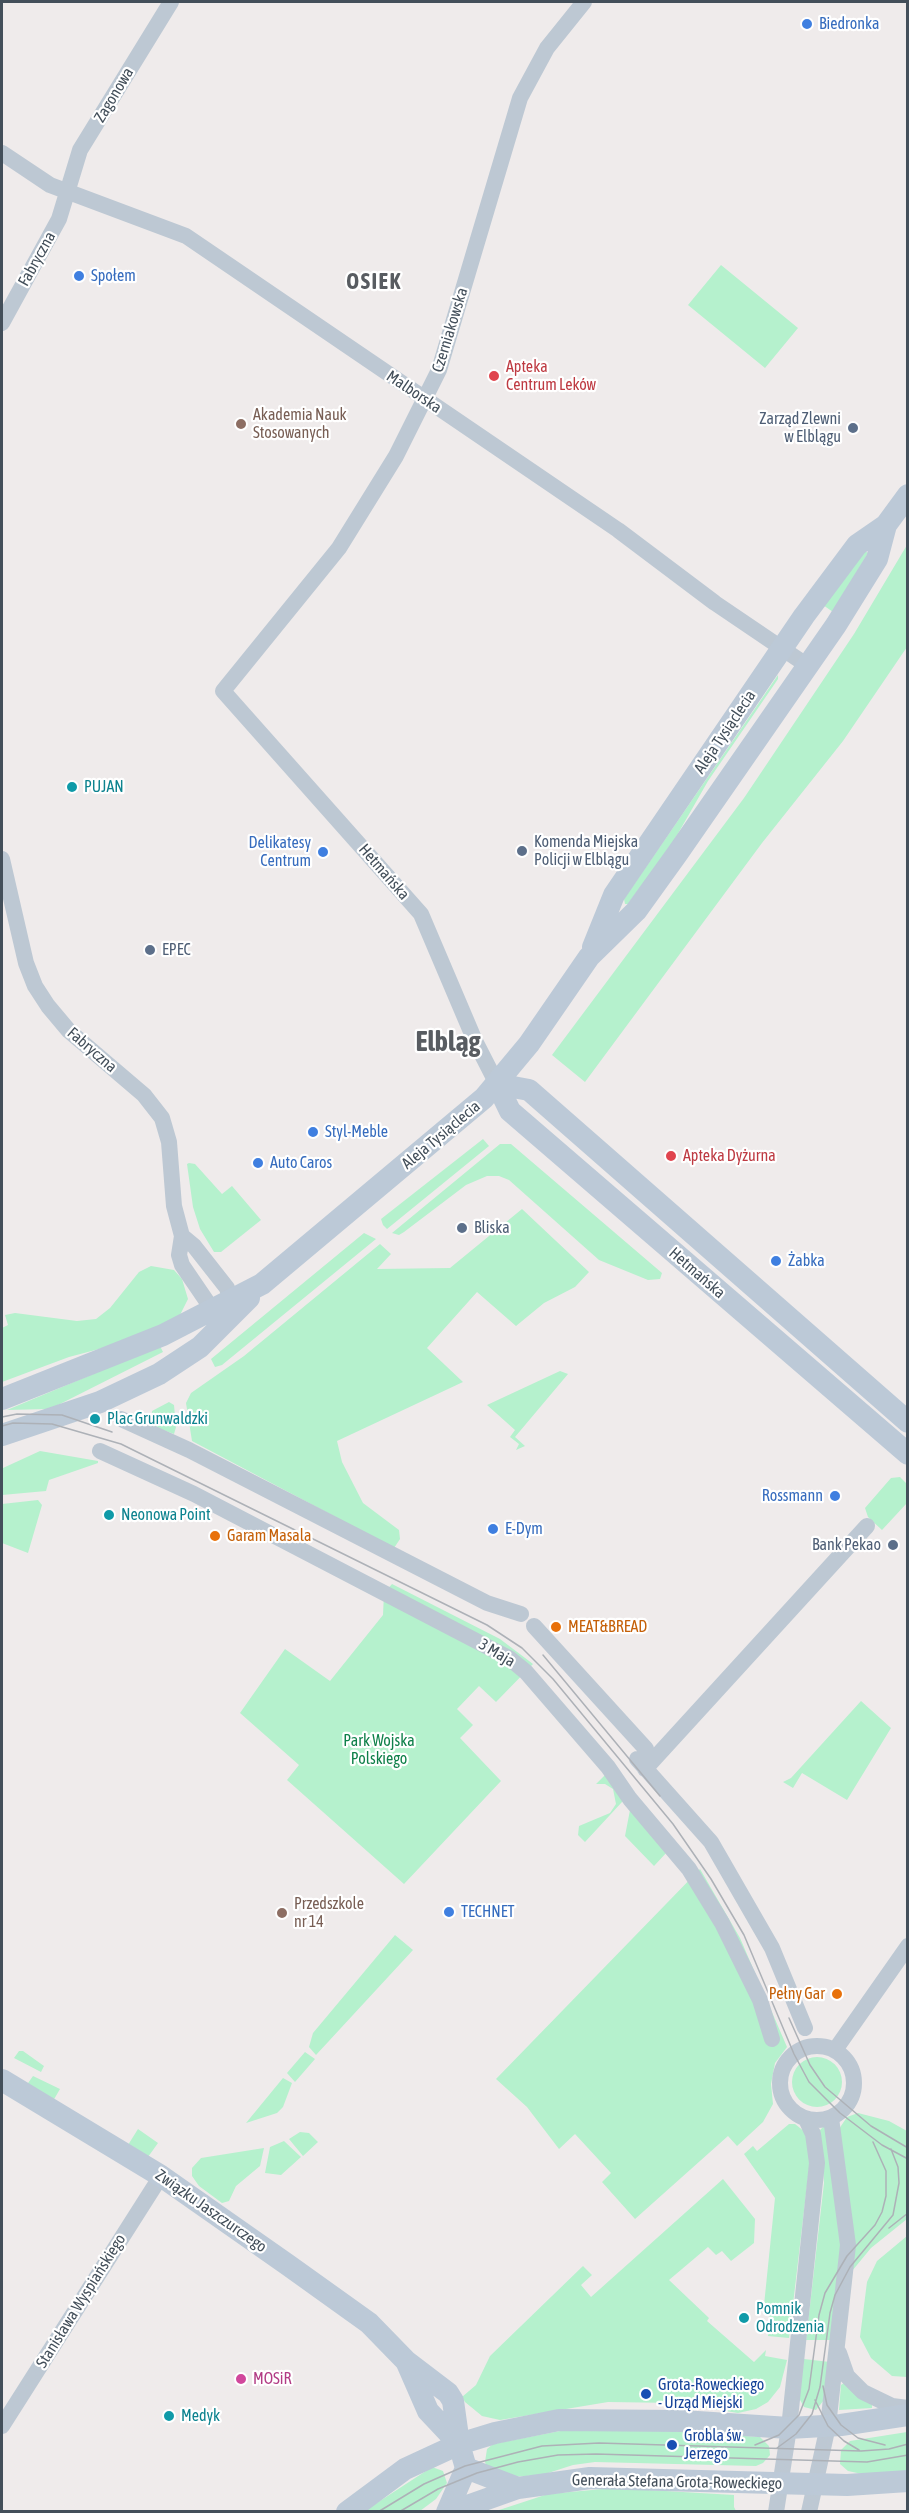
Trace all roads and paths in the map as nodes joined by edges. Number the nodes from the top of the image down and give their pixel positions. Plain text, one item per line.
1 (171, 2) edge
2 (584, 2) edge
3 (2, 153) edge
4 (66, 192) junction
5 (2, 323) edge
6 (425, 399) junction
7 (908, 495) edge
8 (886, 525) junction
9 (782, 648) junction
10 (808, 666) junction
11 (223, 691) joint
12 (2, 859) edge
13 (589, 957) junction
14 (497, 1084) junction
15 (182, 1236) junction
16 (226, 1307) junction
17 (2, 1400) edge
18 (121, 1419) dead end
19 (908, 1422) edge
20 (2, 1435) edge
21 (100, 1451) dead end
22 (908, 1454) edge
23 (867, 1526) dead end
24 (521, 1614) dead end
25 (534, 1626) dead end
26 (642, 1759) junction
27 (908, 1946) edge
28 (805, 2028) dead end
29 (772, 2039) dead end
30 (836, 2050) junction
31 (2, 2080) edge
32 (831, 2118) junction
33 (806, 2119) junction
34 (161, 2176) junction
35 (838, 2347) junction
36 (908, 2408) edge
37 (908, 2415) edge
38 (2, 2426) edge
39 (828, 2427) junction
40 (789, 2428) junction
41 (459, 2444) junction
42 (466, 2468) junction
43 (908, 2481) edge
44 (780, 2483) junction
45 (815, 2484) junction
46 (518, 2488) junction
47 (347, 2511) edge
48 (449, 2511) edge
49 (776, 2511) edge
50 (809, 2511) edge

1 - 4 street, Zagonowa
2 - 6 street, Czerniakowska
3 - 4 street, Malborska
4 - 5 street, Fabryczna
4 - 6 street, Malborska
6 - 9 street, Malborska
6 - 11 street, Czerniakowska
7 - 8 main road, Aleja Tysiąclecia
8 - 9 main road, Aleja Tysiąclecia
8 - 10 main road, Aleja Tysiąclecia
9 - 10 street, Malborska
9 - 13 main road, Aleja Tysiąclecia
10 - 13 main road, Aleja Tysiąclecia
11 - 14 street, Hetmańska
12 - 15 street, Fabryczna
13 - 14 main road, Aleja Tysiąclecia
14 - 16 main road, Aleja Tysiąclecia
14 - 19 main road, Hetmańska
14 - 22 main road, Hetmańska
15 - 16 street
15 - 16 street, Fabryczna
16 - 17 main road, Aleja Tysiąclecia
16 - 20 main road, Aleja Tysiąclecia
18 - 24 street
21 - 29 street, 3 Maja
23 - 26 street
25 - 26 street
26 - 28 street
27 - 30 street
30 - 32 street
30 - 33 street
31 - 34 main road, Związku Jaszczurczego
32 - 33 street
32 - 35 street
33 - 40 street
34 - 38 street, Stanisława Wyspiańskiego
34 - 41 main road, Związku Jaszczurczego
35 - 36 street
35 - 39 street
37 - 39 main road
39 - 40 main road
39 - 45 street
40 - 41 main road
40 - 44 street
41 - 42 main road, Związku Jaszczurczego
41 - 47 main road
42 - 46 main road
42 - 48 main road
43 - 45 main road, Generała Stefana Grota-Roweckiego
44 - 45 main road, Generała Stefana Grota-Roweckiego
44 - 46 main road, Generała Stefana Grota-Roweckiego
44 - 49 street
45 - 50 street
46 - 48 main road, Generała Stefana Grota-Roweckiego

